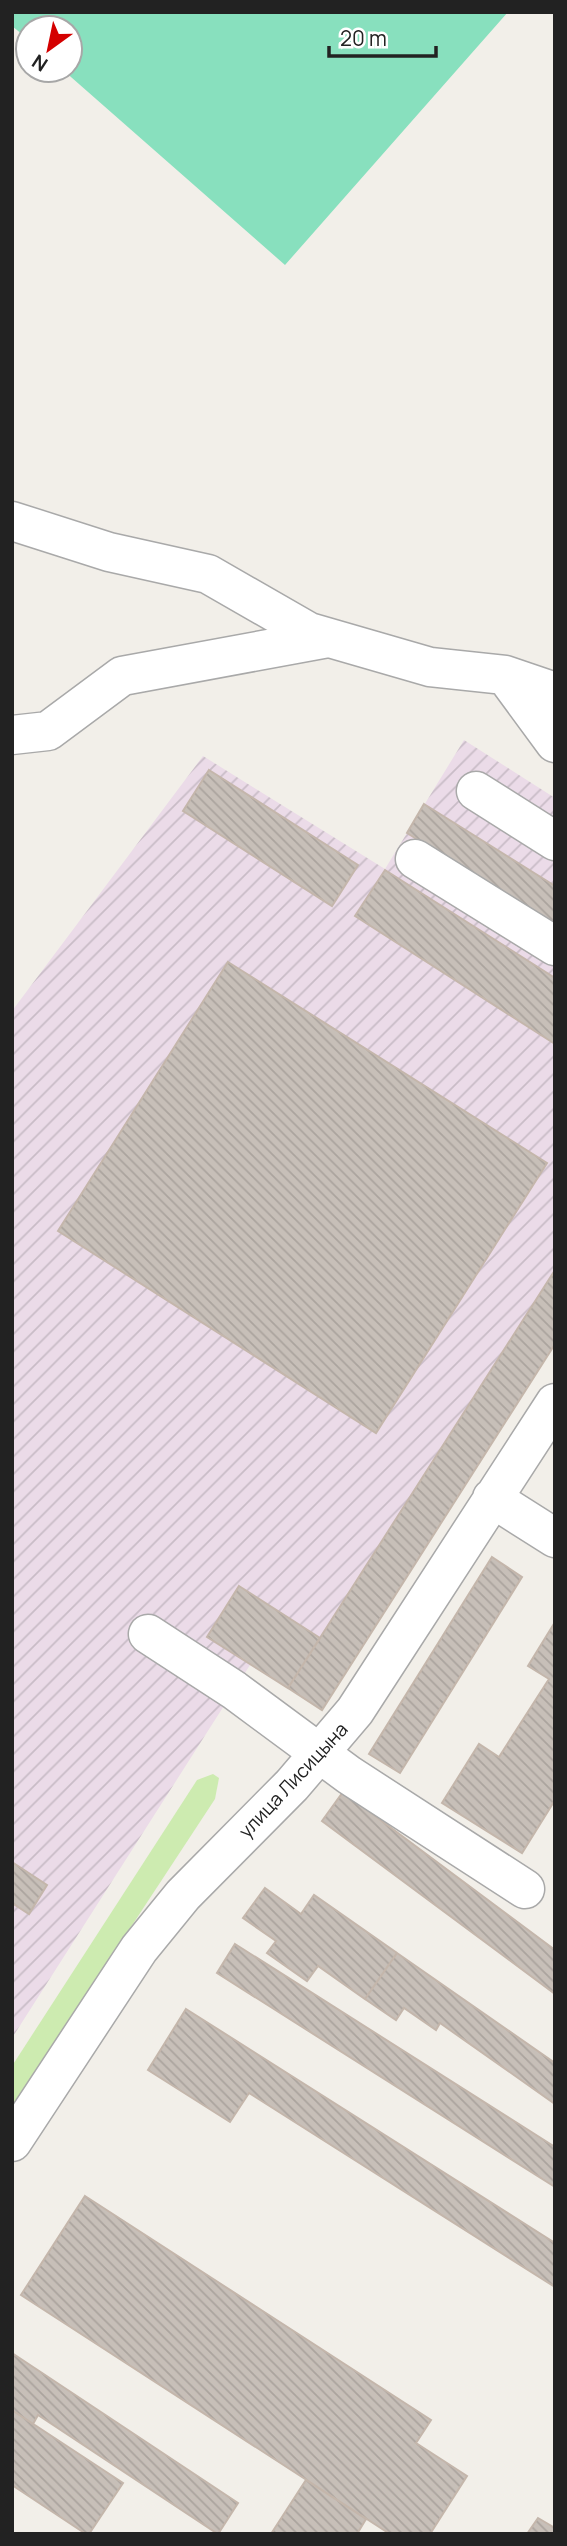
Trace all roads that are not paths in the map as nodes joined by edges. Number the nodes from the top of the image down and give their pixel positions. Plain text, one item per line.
1 (12, 521) edge
2 (328, 638) junction
3 (505, 675) junction
4 (555, 692) edge
5 (12, 736) edge
6 (555, 743) edge
7 (476, 791) dead end
8 (555, 841) edge
9 (415, 859) dead end
10 (555, 946) edge
11 (555, 1403) edge
12 (492, 1498) junction
13 (555, 1538) edge
14 (148, 1634) dead end
15 (321, 1752) junction
16 (525, 1889) dead end
17 (12, 2142) edge

1 - 2 street
2 - 3 street
2 - 5 street
3 - 4 street
3 - 6 street
7 - 8 street
9 - 10 street
11 - 12 street, улица Лисицына
12 - 13 street
12 - 15 street, улица Лисицына
14 - 15 street
15 - 16 street
15 - 17 street, улица Лисицына

